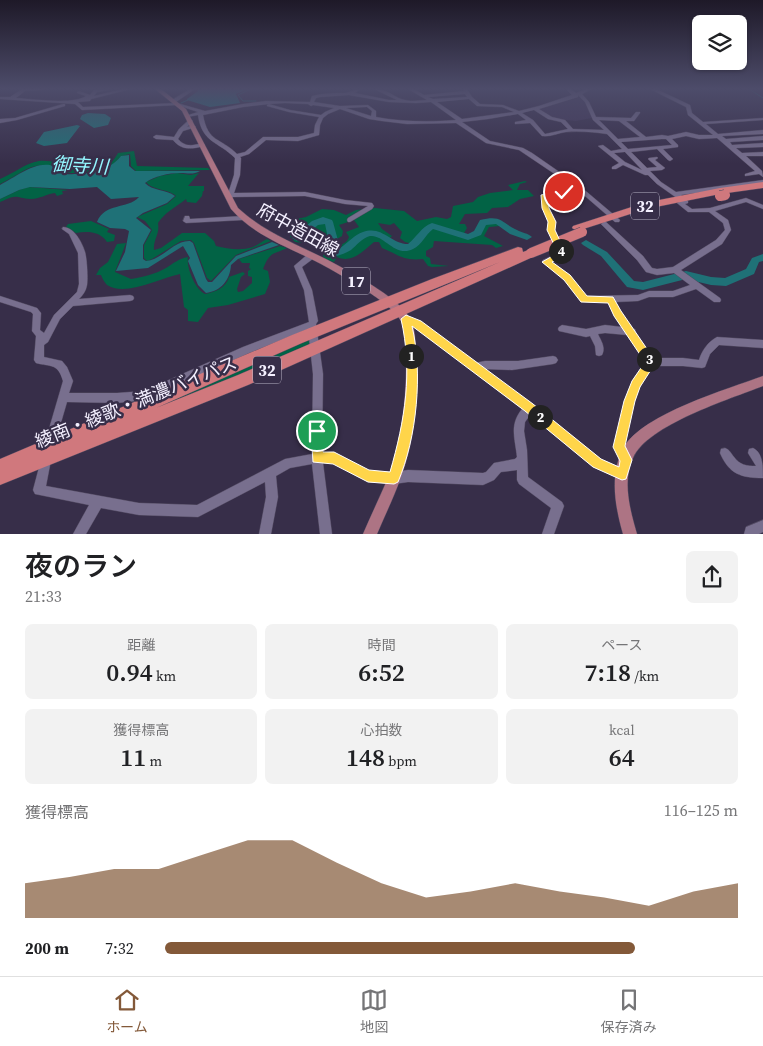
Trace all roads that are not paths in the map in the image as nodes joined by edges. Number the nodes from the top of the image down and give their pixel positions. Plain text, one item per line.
1 (202, 113) edge
2 (32, 114) edge
3 (184, 114) edge
4 (201, 114) edge
5 (307, 114) edge
6 (324, 114) edge
7 (359, 114) edge
8 (374, 114) edge
9 (450, 114) edge
10 (504, 114) edge
11 (521, 114) edge
12 (543, 114) edge
13 (591, 114) edge
14 (638, 114) dead end
15 (690, 114) edge
16 (763, 114) edge
17 (320, 116) junction
18 (373, 118) junction
19 (595, 119) junction
20 (763, 119) edge
21 (458, 120) junction
22 (621, 120) junction
23 (746, 120) junction
24 (0, 121) edge
25 (190, 121) junction
26 (531, 121) junction
27 (517, 123) dead end
28 (703, 123) junction
29 (567, 125) junction
30 (576, 125) dead end
31 (572, 131) junction
32 (609, 132) junction
33 (763, 132) edge
34 (719, 135) junction
35 (156, 138) dead end
36 (644, 138) junction
37 (668, 138) junction
38 (763, 138) edge
39 (175, 139) junction
40 (618, 140) junction
41 (725, 141) junction
42 (202, 145) junction
43 (763, 145) edge
44 (601, 146) dead end
45 (731, 146) junction
46 (659, 148) junction
47 (626, 151) junction
48 (612, 152) dead end
49 (763, 154) edge
50 (742, 155) junction
51 (236, 156) junction
52 (655, 158) dead end
53 (670, 158) dead end
54 (623, 163) junction
55 (614, 168) dead end
56 (645, 170) junction
57 (747, 174) dead end
58 (762, 174) edge
59 (651, 176) junction
60 (763, 184) edge
61 (578, 188) junction
62 (763, 190) edge
63 (719, 192) junction
64 (231, 197) junction
65 (680, 200) junction
66 (732, 203) junction
67 (763, 208) edge
68 (710, 210) junction
69 (187, 218) dead end
70 (244, 218) junction
71 (615, 218) junction
72 (350, 220) dead end
73 (604, 224) junction
74 (65, 229) dead end
75 (580, 230) junction
76 (528, 251) junction
77 (311, 256) junction
78 (680, 274) junction
79 (695, 286) junction
80 (130, 298) dead end
81 (0, 299) edge
82 (610, 299) junction
83 (716, 300) dead end
84 (388, 302) junction
85 (71, 303) junction
86 (402, 315) junction
87 (313, 328) junction
88 (562, 329) dead end
89 (593, 332) junction
90 (632, 332) junction
91 (40, 343) junction
92 (763, 344) edge
93 (316, 348) junction
94 (599, 352) dead end
95 (553, 360) dead end
96 (651, 362) junction
97 (474, 367) junction
98 (763, 381) edge
99 (63, 397) junction
100 (529, 408) junction
101 (48, 452) junction
102 (725, 453) dead end
103 (753, 453) dead end
104 (317, 458) junction
105 (522, 458) junction
106 (626, 460) junction
107 (0, 466) edge
108 (763, 467) edge
109 (763, 472) edge
110 (270, 473) junction
111 (622, 474) junction
112 (0, 477) edge
113 (394, 478) junction
114 (98, 502) junction
115 (763, 526) edge
116 (631, 533) edge
117 (79, 534) edge
118 (265, 534) edge
119 (326, 534) edge
120 (370, 534) edge
121 (548, 534) edge
122 (750, 534) edge

1 - 51 street
2 - 24 street
3 - 25 main road, 府中造田線 / 17
4 - 25 street
5 - 17 street
6 - 17 street
7 - 18 street
8 - 18 street
9 - 21 street
10 - 21 street
11 - 26 street
12 - 29 street
13 - 19 street
14 - 22 street
15 - 28 street
16 - 23 street
17 - 51 street
18 - 21 street
19 - 22 street
19 - 32 street
20 - 23 street
21 - 61 street
22 - 36 street
23 - 28 street
25 - 39 street
25 - 42 main road, 府中造田線 / 17
26 - 27 street
26 - 31 street
28 - 34 street
29 - 30 street
29 - 31 street
31 - 32 street
32 - 40 street
33 - 34 street
34 - 37 street
34 - 41 street
35 - 39 street
36 - 37 street
36 - 40 street
37 - 46 street
38 - 41 street
39 - 42 street
40 - 47 street
41 - 45 street
42 - 64 main road, 府中造田線 / 17
43 - 45 street
44 - 54 street
45 - 50 street
46 - 47 street
46 - 53 street
47 - 48 street
47 - 56 street
49 - 50 street
50 - 58 street
51 - 64 street
52 - 56 street
54 - 55 street
54 - 59 street
56 - 59 street
57 - 58 street
59 - 65 street
60 - 63 highway, 綾南・綾歌・満濃バイパス / 32
61 - 71 street
61 - 82 street
62 - 63 highway, 綾南・綾歌・満濃バイパス / 32
63 - 65 highway, 綾南・綾歌・満濃バイパス / 32
63 - 66 street
64 - 70 main road, 府中造田線 / 17
64 - 72 street
65 - 68 street
65 - 71 highway, 綾南・綾歌・満濃バイパス / 32
66 - 67 street
66 - 68 street
68 - 78 street
69 - 70 street
70 - 77 main road, 府中造田線 / 17
71 - 73 highway, 綾南・綾歌・満濃バイパス / 32
71 - 75 highway, 綾南・綾歌・満濃バイパス / 32
73 - 75 highway, 綾南・綾歌・満濃バイパス / 32
73 - 78 street
74 - 85 street
75 - 76 highway, 綾南・綾歌・満濃バイパス / 32, bridge
76 - 84 highway, 綾南・綾歌・満濃バイパス / 32
76 - 86 highway, 綾南・綾歌・満濃バイパス / 32
77 - 84 main road, 府中造田線 / 17
77 - 87 street
78 - 79 street
79 - 82 street
79 - 83 street
80 - 85 street
81 - 91 street
82 - 90 street
84 - 86 main road, 府中造田線 / 17
84 - 87 highway, 綾南・綾歌・満濃バイパス / 32
85 - 91 street
86 - 93 highway, 綾南・綾歌・満濃バイパス / 32
86 - 97 street
86 - 113 main road
87 - 93 street
87 - 99 street
87 - 101 highway, 綾南・綾歌・満濃バイパス / 32
88 - 89 street
89 - 90 street
89 - 94 street
90 - 96 street
91 - 99 street
92 - 96 street
93 - 101 highway, 綾南・綾歌・満濃バイパス / 32
93 - 104 street
95 - 97 street
96 - 106 street
97 - 100 street
98 - 106 main road
99 - 101 street
100 - 105 street
100 - 111 street
101 - 107 highway, 綾南・綾歌・満濃バイパス / 32
101 - 112 highway, 綾南・綾歌・満濃バイパス / 32
101 - 114 street
102 - 109 street
103 - 108 street
104 - 110 street
104 - 113 street
104 - 119 street
105 - 113 street
105 - 121 street
106 - 111 main road
110 - 114 street
110 - 118 street
111 - 116 main road
113 - 120 main road
114 - 117 street
115 - 122 street

